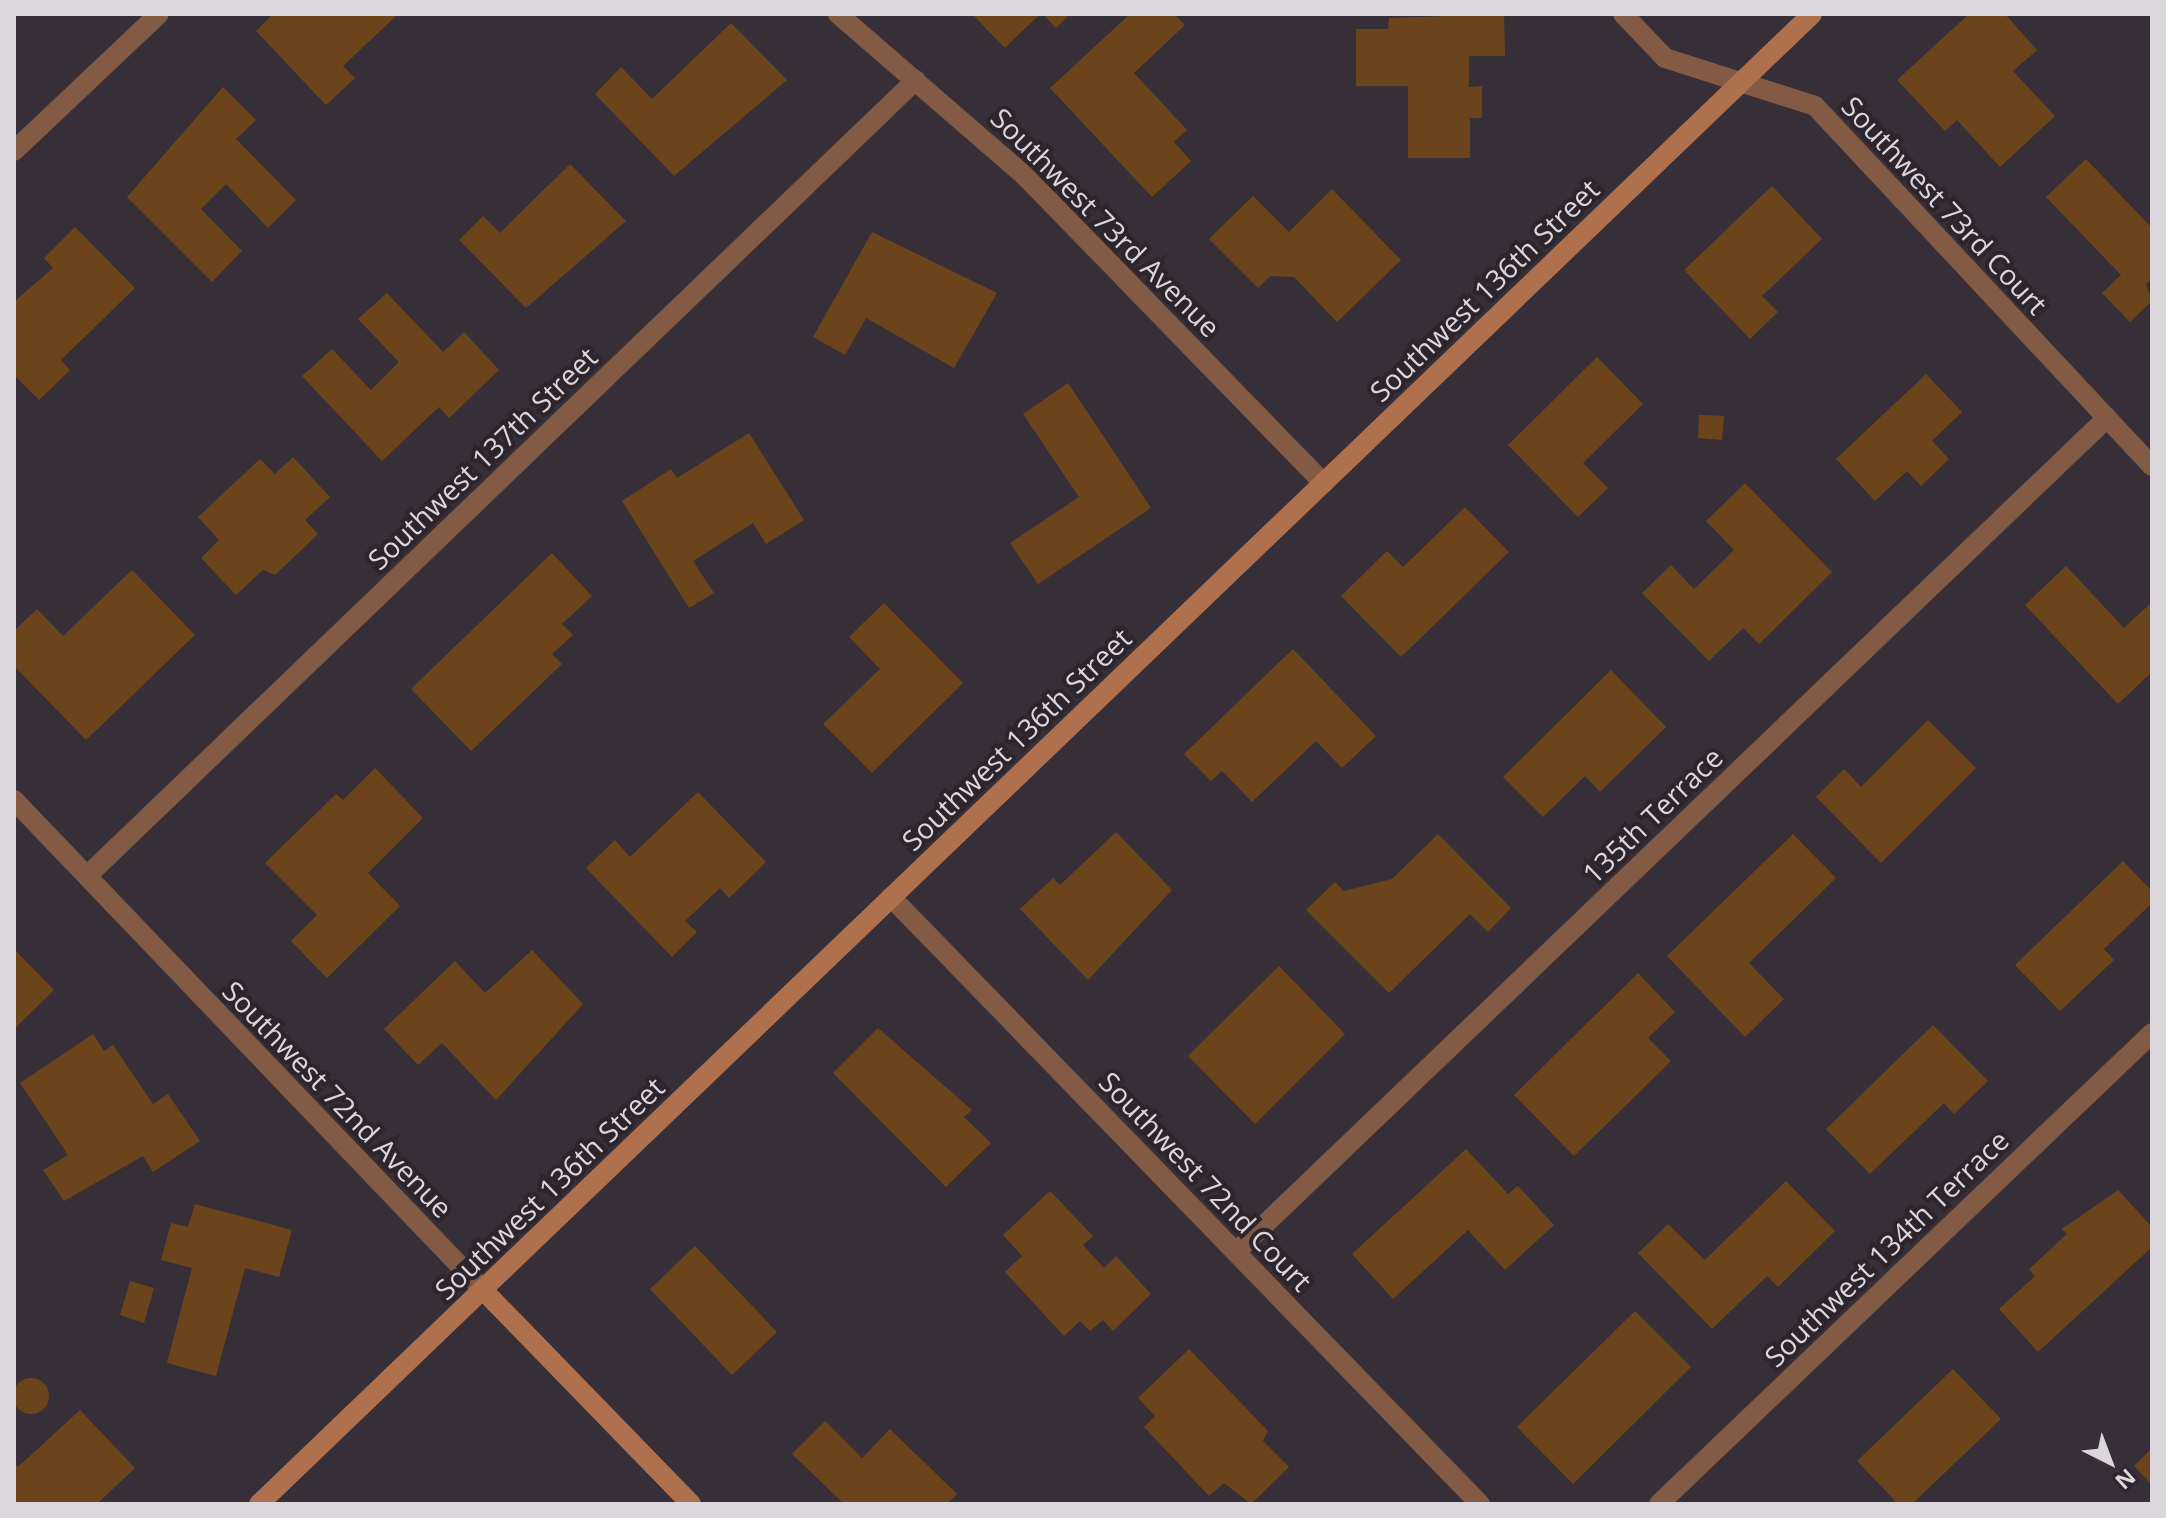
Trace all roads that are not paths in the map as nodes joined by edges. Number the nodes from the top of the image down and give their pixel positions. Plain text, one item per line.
1 (838, 14) edge
2 (1623, 14) edge
3 (1812, 14) edge
4 (145, 19) edge
5 (916, 80) junction
6 (1744, 80) junction
7 (14, 151) edge
8 (2106, 419) junction
9 (2152, 466) edge
10 (1324, 483) junction
11 (14, 800) edge
12 (87, 876) junction
13 (891, 897) junction
14 (2152, 1033) edge
15 (1236, 1252) junction
16 (484, 1291) junction
17 (259, 1504) edge
18 (691, 1504) edge
19 (1480, 1504) edge
20 (1659, 1504) edge

1 - 5 street, Southwest 73rd Avenue
2 - 6 street, Southwest 73rd Court
3 - 6 street, Southwest 136th Street
4 - 7 street
5 - 10 street, Southwest 73rd Avenue
5 - 12 street, Southwest 137th Street
6 - 8 street, Southwest 73rd Court
6 - 10 street, Southwest 136th Street
8 - 9 street, Southwest 73rd Court
8 - 15 street, 135th Terrace
10 - 13 street, Southwest 136th Street
11 - 12 street, Southwest 72nd Avenue
12 - 16 street, Southwest 72nd Avenue
13 - 15 street, Southwest 72nd Court
13 - 16 street, Southwest 136th Street
14 - 20 street, Southwest 134th Terrace
15 - 19 street, Southwest 72nd Court
16 - 17 street, Southwest 136th Street
16 - 18 street, Southwest 72nd Avenue

